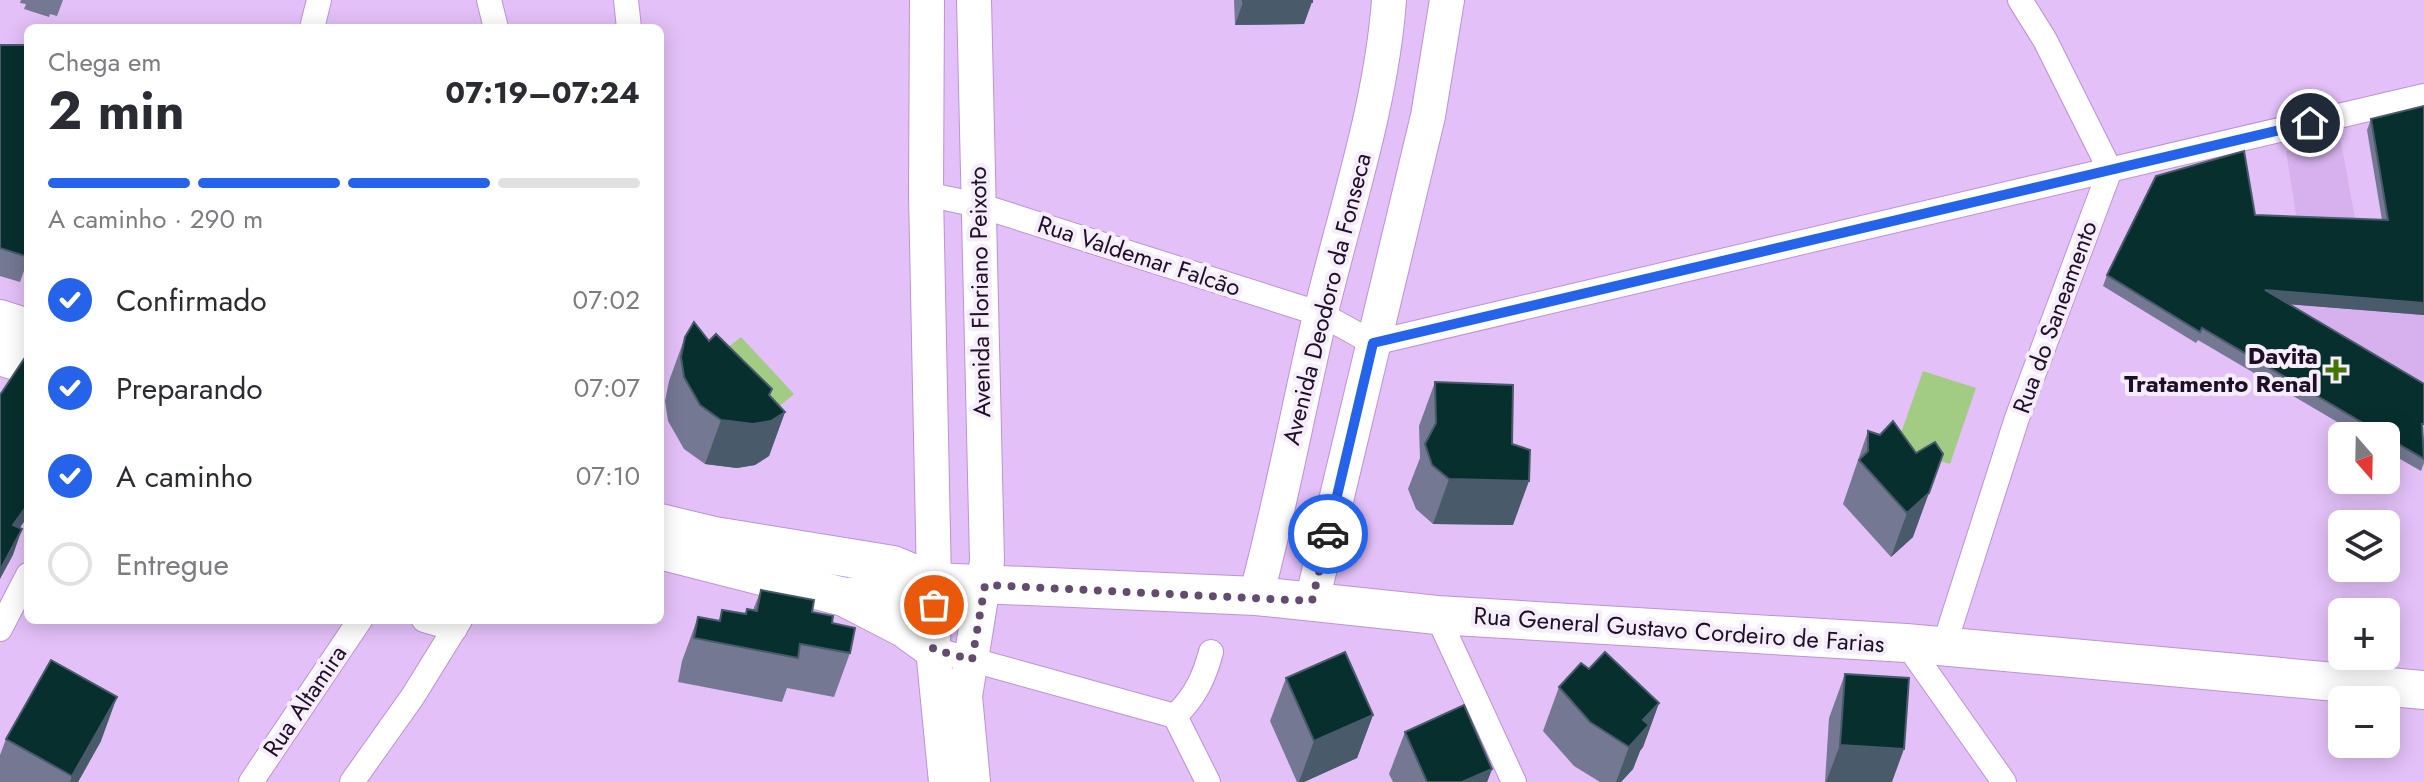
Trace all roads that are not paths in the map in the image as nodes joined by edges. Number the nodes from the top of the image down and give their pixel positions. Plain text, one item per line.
1 (319, 0) edge
2 (489, 0) edge
3 (626, 0) edge
4 (927, 0) edge
5 (974, 0) edge
6 (1389, 0) edge
7 (2020, 0) edge
8 (1451, 2) edge
9 (313, 24) edge
10 (495, 24) edge
11 (629, 24) edge
12 (2424, 96) edge
13 (2110, 170) junction
14 (926, 194) junction
15 (978, 205) junction
16 (0, 319) edge
17 (24, 327) edge
18 (1348, 328) junction
19 (0, 356) edge
20 (24, 364) edge
21 (664, 524) edge
22 (664, 551) edge
23 (934, 582) junction
24 (24, 583) edge
25 (985, 585) junction
26 (1256, 596) junction
27 (844, 597) junction
28 (1312, 601) junction
29 (1437, 615) junction
30 (357, 624) edge
31 (458, 624) edge
32 (0, 629) edge
33 (1906, 643) junction
34 (933, 649) junction
35 (1943, 649) junction
36 (1211, 652) dead end
37 (972, 660) junction
38 (2424, 690) edge
39 (1175, 716) junction
40 (251, 782) edge
41 (352, 782) edge
42 (946, 782) edge
43 (973, 782) edge
44 (1208, 782) edge
45 (1514, 782) edge
46 (2004, 782) edge

1 - 9 street
2 - 10 street
3 - 11 street
4 - 14 main road
5 - 15 main road, Avenida Floriano Peixoto
6 - 18 main road, Avenida Deodoro da Fonseca
7 - 13 street
8 - 18 main road, Avenida Deodoro da Fonseca
12 - 13 street
13 - 18 street
13 - 35 street, Rua do Saneamento
14 - 15 street, Rua Valdemar Falcão
14 - 23 main road
15 - 18 street, Rua Valdemar Falcão
15 - 25 main road, Avenida Floriano Peixoto
16 - 17 main road
18 - 26 main road, Avenida Deodoro da Fonseca
18 - 28 main road, Avenida Deodoro da Fonseca
19 - 20 main road
21 - 23 main road, Rua General Gustavo Cordeiro de Farias
22 - 27 main road, Rua General Gustavo Cordeiro de Farias
23 - 25 main road, Rua General Gustavo Cordeiro de Farias
23 - 27 main road, Rua General Gustavo Cordeiro de Farias
23 - 34 main road
24 - 32 street
25 - 26 main road, Rua General Gustavo Cordeiro de Farias
25 - 37 main road, Avenida Floriano Peixoto
26 - 28 main road, Rua General Gustavo Cordeiro de Farias
27 - 34 main road
28 - 29 main road, Rua General Gustavo Cordeiro de Farias
29 - 33 main road, Rua General Gustavo Cordeiro de Farias
29 - 45 street
30 - 40 street, Rua Altamira
31 - 41 street
33 - 35 main road, Rua General Gustavo Cordeiro de Farias
33 - 46 street
34 - 37 street
34 - 42 main road
35 - 38 main road, Rua General Gustavo Cordeiro de Farias
36 - 39 street
37 - 39 street
37 - 43 main road, Avenida Floriano Peixoto
39 - 44 street

